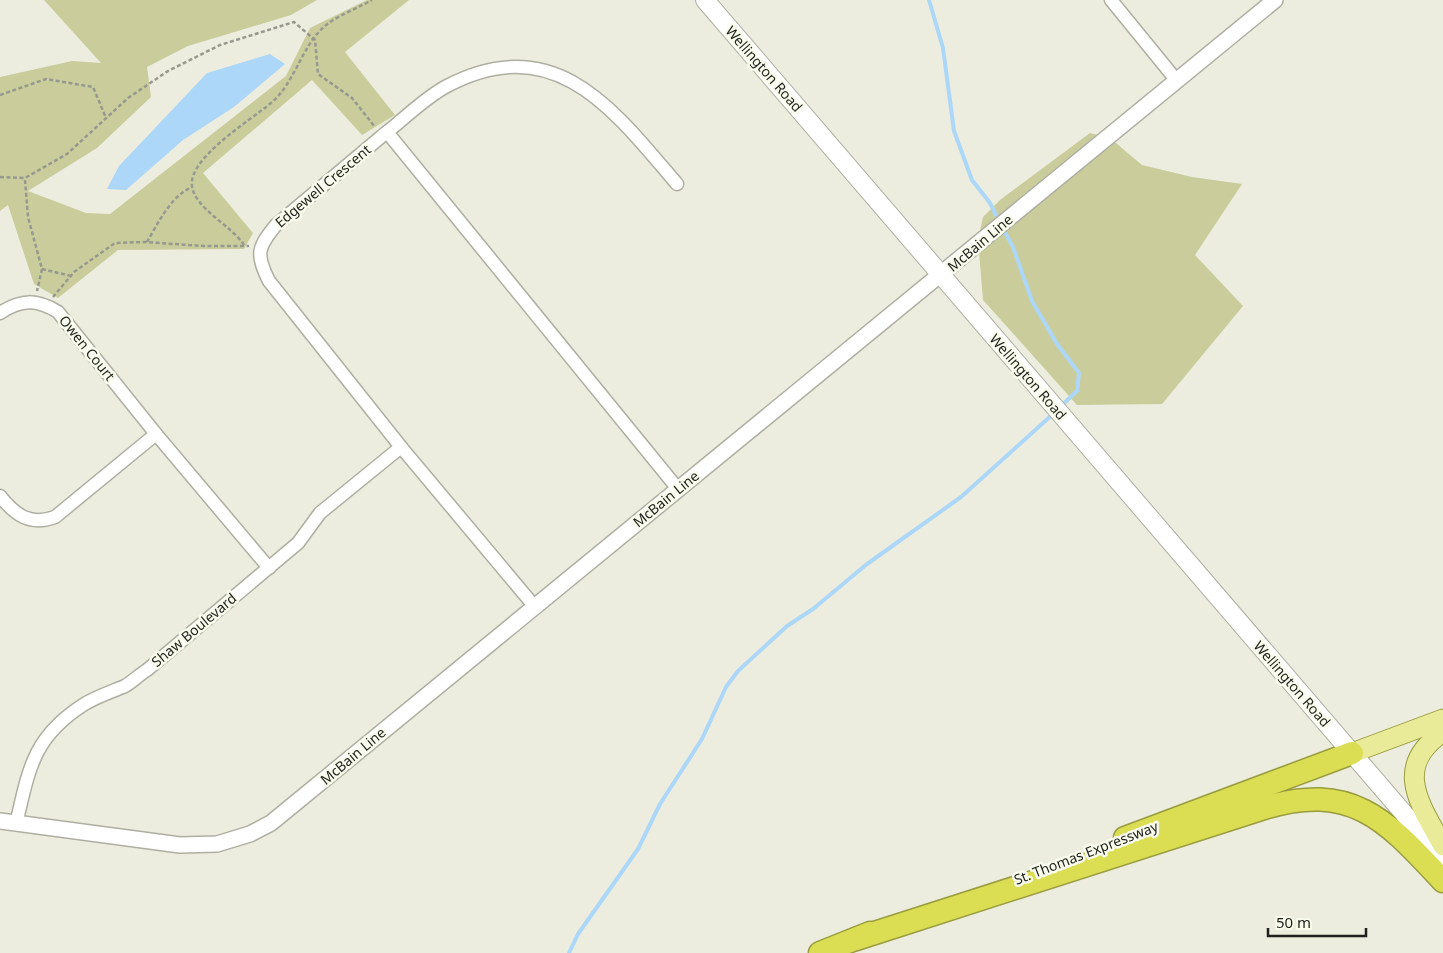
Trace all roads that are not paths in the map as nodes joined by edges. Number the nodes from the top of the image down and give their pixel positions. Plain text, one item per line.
1 (705, 0) edge
2 (1111, 0) edge
3 (1275, 0) edge
4 (1177, 81) junction
5 (384, 134) junction
6 (677, 184) dead end
7 (941, 276) junction
8 (0, 313) edge
9 (156, 434) junction
10 (401, 447) junction
11 (678, 489) junction
12 (0, 496) edge
13 (269, 568) junction
14 (534, 606) junction
15 (1443, 719) edge
16 (1443, 732) edge
17 (1352, 753) junction
18 (0, 822) edge
19 (16, 824) junction
20 (1443, 846) edge
21 (1443, 859) edge
22 (1443, 881) edge
23 (856, 939) junction
24 (820, 953) edge

1 - 7 main road, Wellington Road
2 - 4 street
3 - 4 street, McBain Line
4 - 7 street, McBain Line
5 - 6 street, Edgewell Crescent
5 - 10 street, Edgewell Crescent
5 - 11 street
7 - 11 street, McBain Line
7 - 17 main road, Wellington Road
8 - 9 street, Owen Court
9 - 12 street
9 - 13 street, Owen Court
10 - 13 street, Shaw Boulevard
10 - 14 street
11 - 14 street, McBain Line
13 - 19 street, Shaw Boulevard
14 - 19 street, McBain Line
15 - 17 main road
16 - 20 main road
17 - 21 main road, Wellington Road
17 - 23 highway, St. Thomas Expressway
18 - 19 street, McBain Line
22 - 23 highway
23 - 24 highway, St. Thomas Expressway

